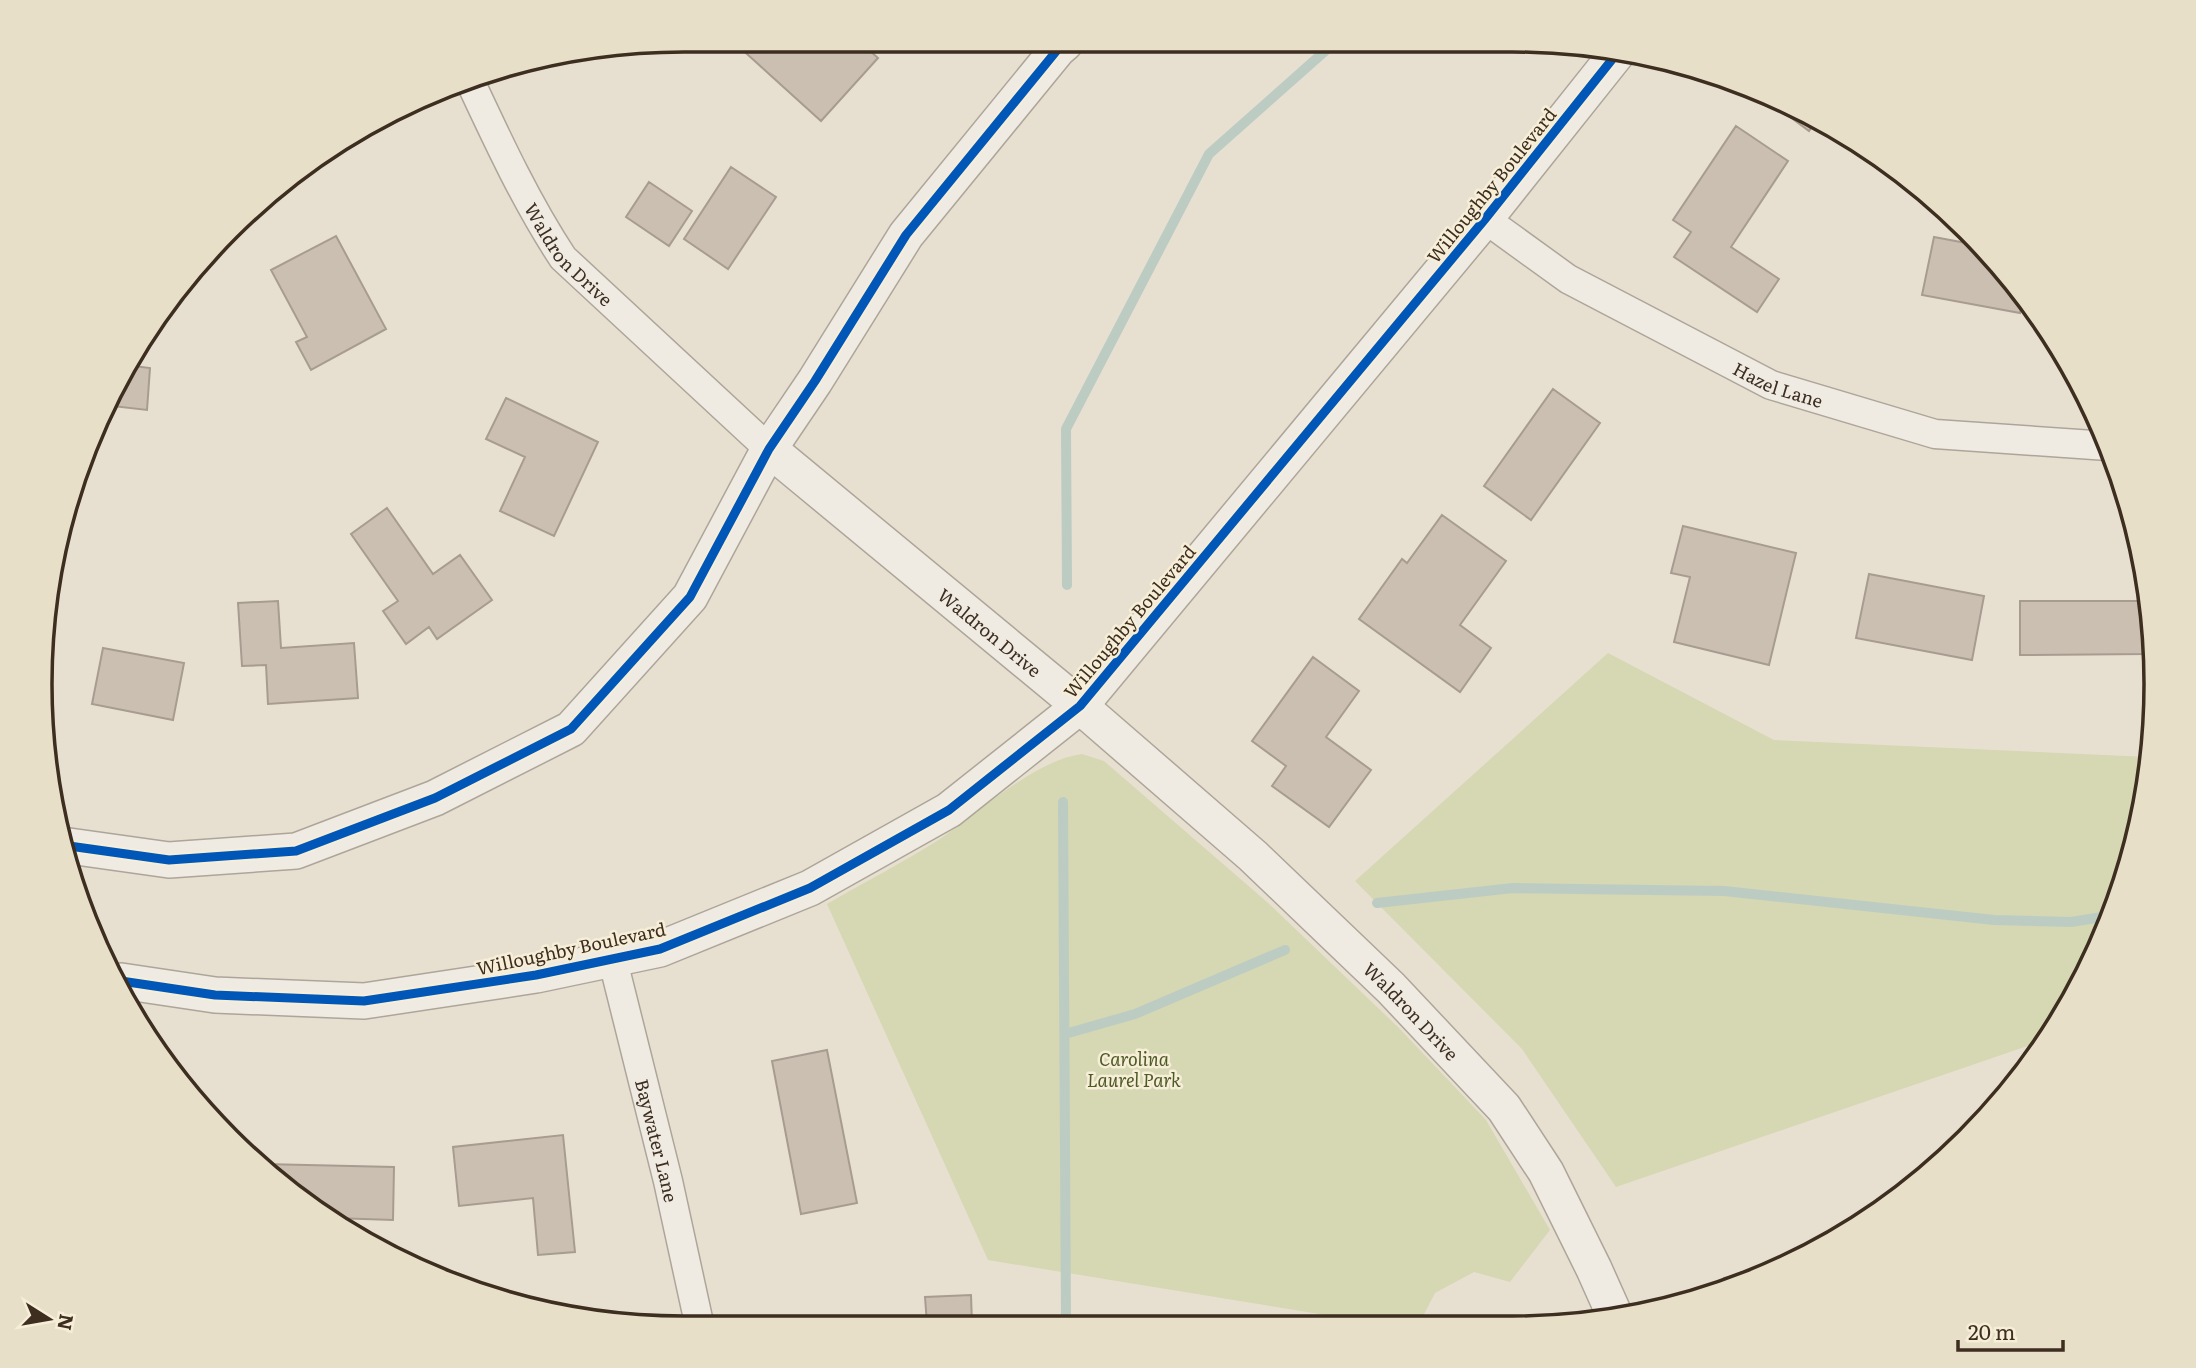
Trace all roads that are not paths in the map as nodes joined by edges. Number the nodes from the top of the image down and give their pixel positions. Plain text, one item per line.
1 (1056, 52) edge
2 (1611, 61) edge
3 (474, 89) edge
4 (1485, 219) junction
5 (2096, 445) edge
6 (769, 449) junction
7 (1080, 706) junction
8 (74, 847) edge
9 (612, 957) junction
10 (128, 982) edge
11 (1611, 1307) edge
12 (697, 1316) edge

1 - 6 street
2 - 4 street, Willoughby Boulevard
3 - 6 street, Waldron Drive
4 - 5 street, Hazel Lane
4 - 7 street, Willoughby Boulevard
6 - 7 street, Waldron Drive
6 - 8 street
7 - 9 street, Willoughby Boulevard
7 - 11 street, Waldron Drive
9 - 10 street, Willoughby Boulevard
9 - 12 street, Baywater Lane

